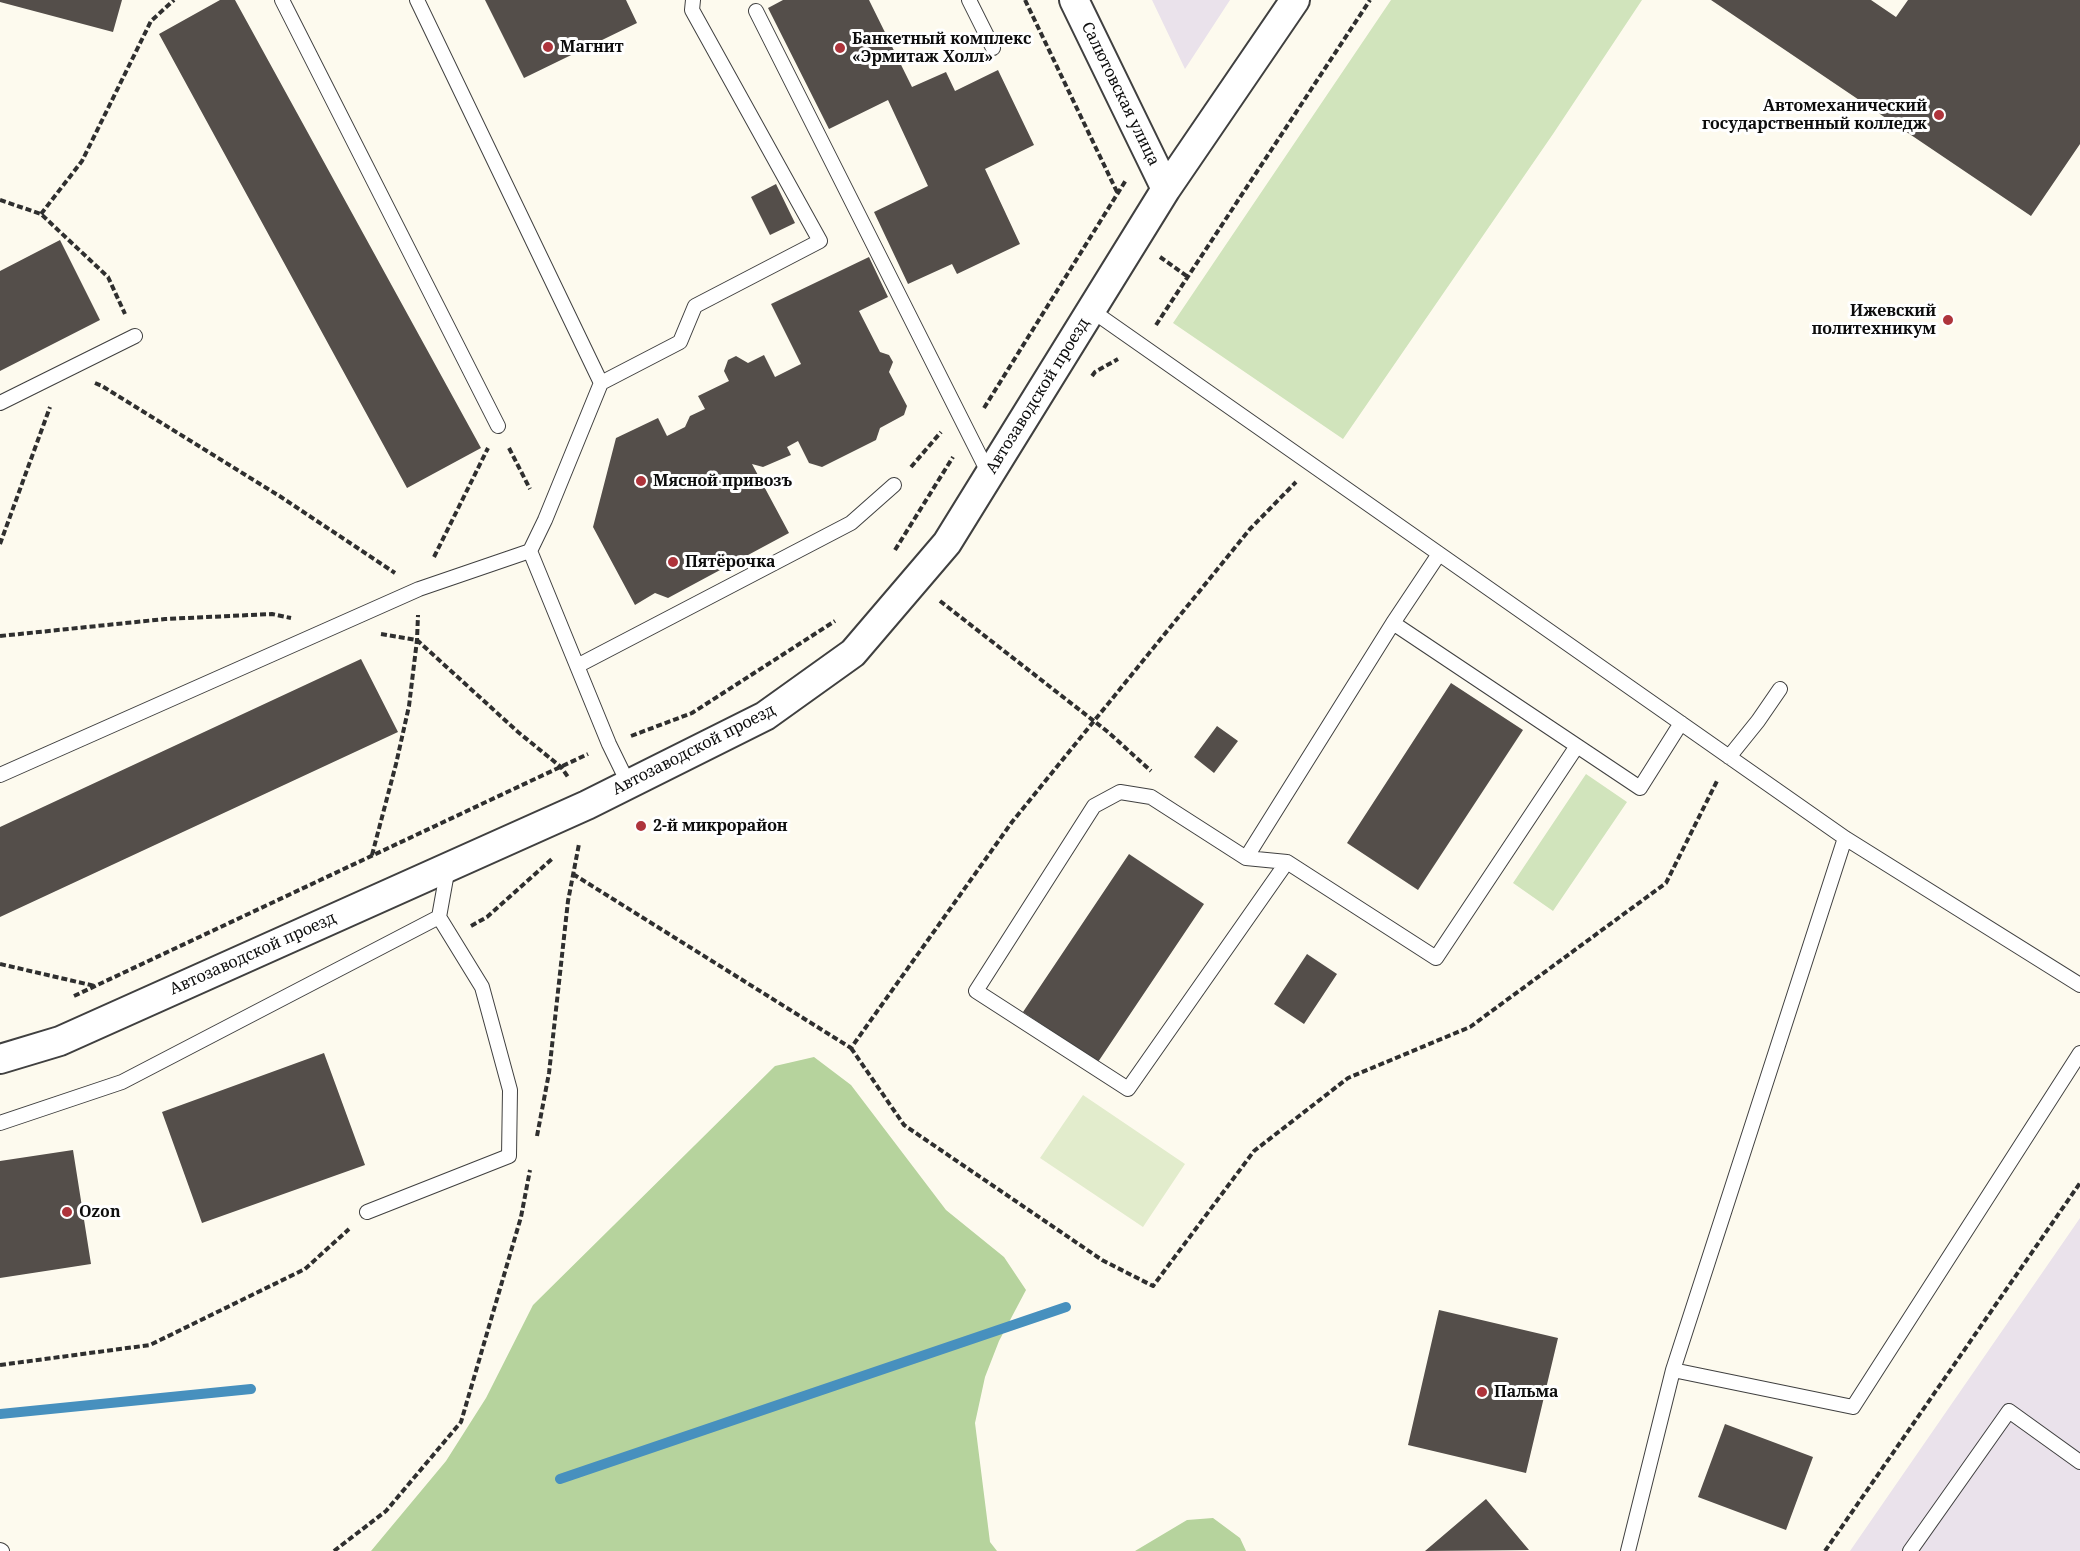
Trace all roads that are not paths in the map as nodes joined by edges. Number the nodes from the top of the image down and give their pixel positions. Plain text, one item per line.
1 (282, 0) edge
2 (417, 0) edge
3 (693, 0) edge
4 (969, 0) edge
5 (1074, 0) edge
6 (1295, 0) edge
7 (756, 11) dead end
8 (993, 48) dead end
9 (1166, 189) junction
10 (1091, 310) junction
11 (135, 336) road end
12 (601, 383) junction
13 (0, 403) edge
14 (498, 426) road end
15 (989, 474) junction
16 (894, 485) road end
17 (530, 551) junction
18 (1440, 554) junction
19 (1393, 622) junction
20 (577, 666) junction
21 (1780, 689) dead end
22 (1681, 723) junction
23 (1577, 746) junction
24 (1729, 757) junction
25 (0, 775) edge
26 (629, 784) junction
27 (1845, 838) junction
28 (1246, 858) junction
29 (1287, 862) junction
30 (448, 867) junction
31 (439, 916) junction
32 (2080, 985) edge
33 (2080, 1053) edge
34 (1, 1057) edge
35 (0, 1124) edge
36 (367, 1212) road end
37 (1673, 1370) junction
38 (2080, 1462) edge
39 (1628, 1551) edge
40 (1910, 1551) edge

1 - 14 lane
2 - 12 lane
3 - 12 lane
4 - 8 lane
5 - 9 street, Салютовская улица
6 - 9 street, Автозаводской проезд
7 - 15 lane
9 - 10 street, Автозаводской проезд
10 - 15 street, Автозаводской проезд
10 - 18 lane
11 - 13 lane
12 - 17 lane
15 - 26 street, Автозаводской проезд
16 - 20 lane
17 - 20 lane
17 - 25 lane
18 - 19 lane
18 - 22 lane
19 - 23 lane
19 - 28 lane
20 - 26 lane
21 - 24 lane
22 - 23 lane
22 - 24 lane
23 - 29 lane
24 - 27 lane
26 - 30 street, Автозаводской проезд
27 - 32 lane
27 - 37 lane
28 - 29 lane
28 - 29 lane
30 - 31 lane
30 - 34 street, Автозаводской проезд
31 - 35 lane
31 - 36 lane
33 - 37 lane
37 - 39 lane
38 - 40 lane

